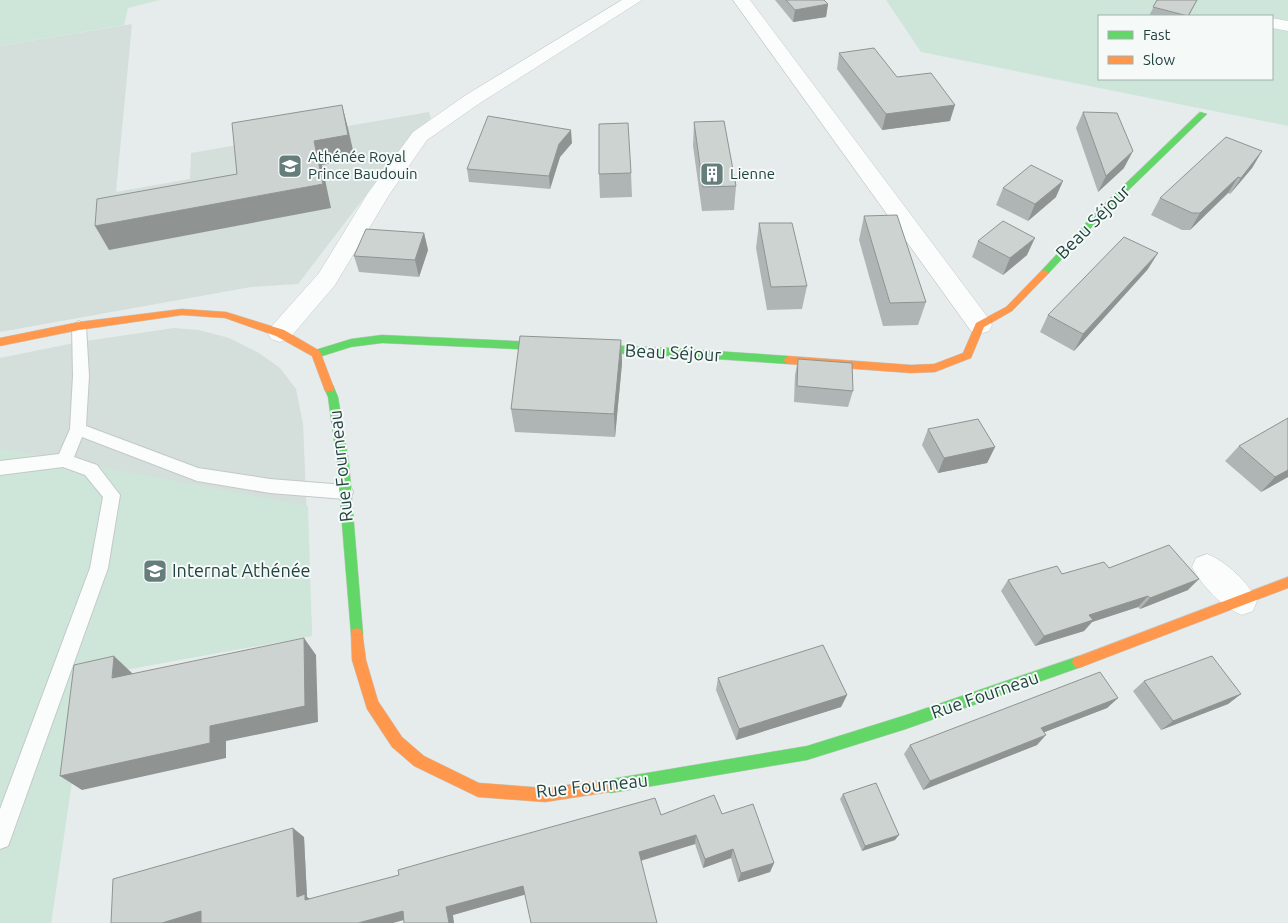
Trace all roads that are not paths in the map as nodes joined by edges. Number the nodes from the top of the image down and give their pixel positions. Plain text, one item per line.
1 (634, 0) edge
2 (741, 0) edge
3 (1273, 23) edge
4 (1288, 26) edge
5 (1203, 114) dead end
6 (980, 325) junction
7 (79, 326) junction
8 (280, 333) junction
9 (0, 342) edge
10 (316, 354) junction
11 (78, 429) junction
12 (64, 460) junction
13 (0, 468) edge
14 (345, 492) junction
15 (1207, 567) dead end
16 (1288, 582) edge
17 (1242, 601) junction
18 (0, 838) edge

1 - 8 street
2 - 6 street
3 - 4 street
5 - 6 street, Beau Séjour
6 - 10 street, Beau Séjour
7 - 8 street
7 - 9 street
7 - 11 lane
8 - 10 street
10 - 14 street, Rue Fourneau
11 - 12 lane
11 - 14 lane
12 - 13 lane
12 - 18 lane
14 - 17 street, Rue Fourneau
15 - 17 street
16 - 17 street, Rue Fourneau

